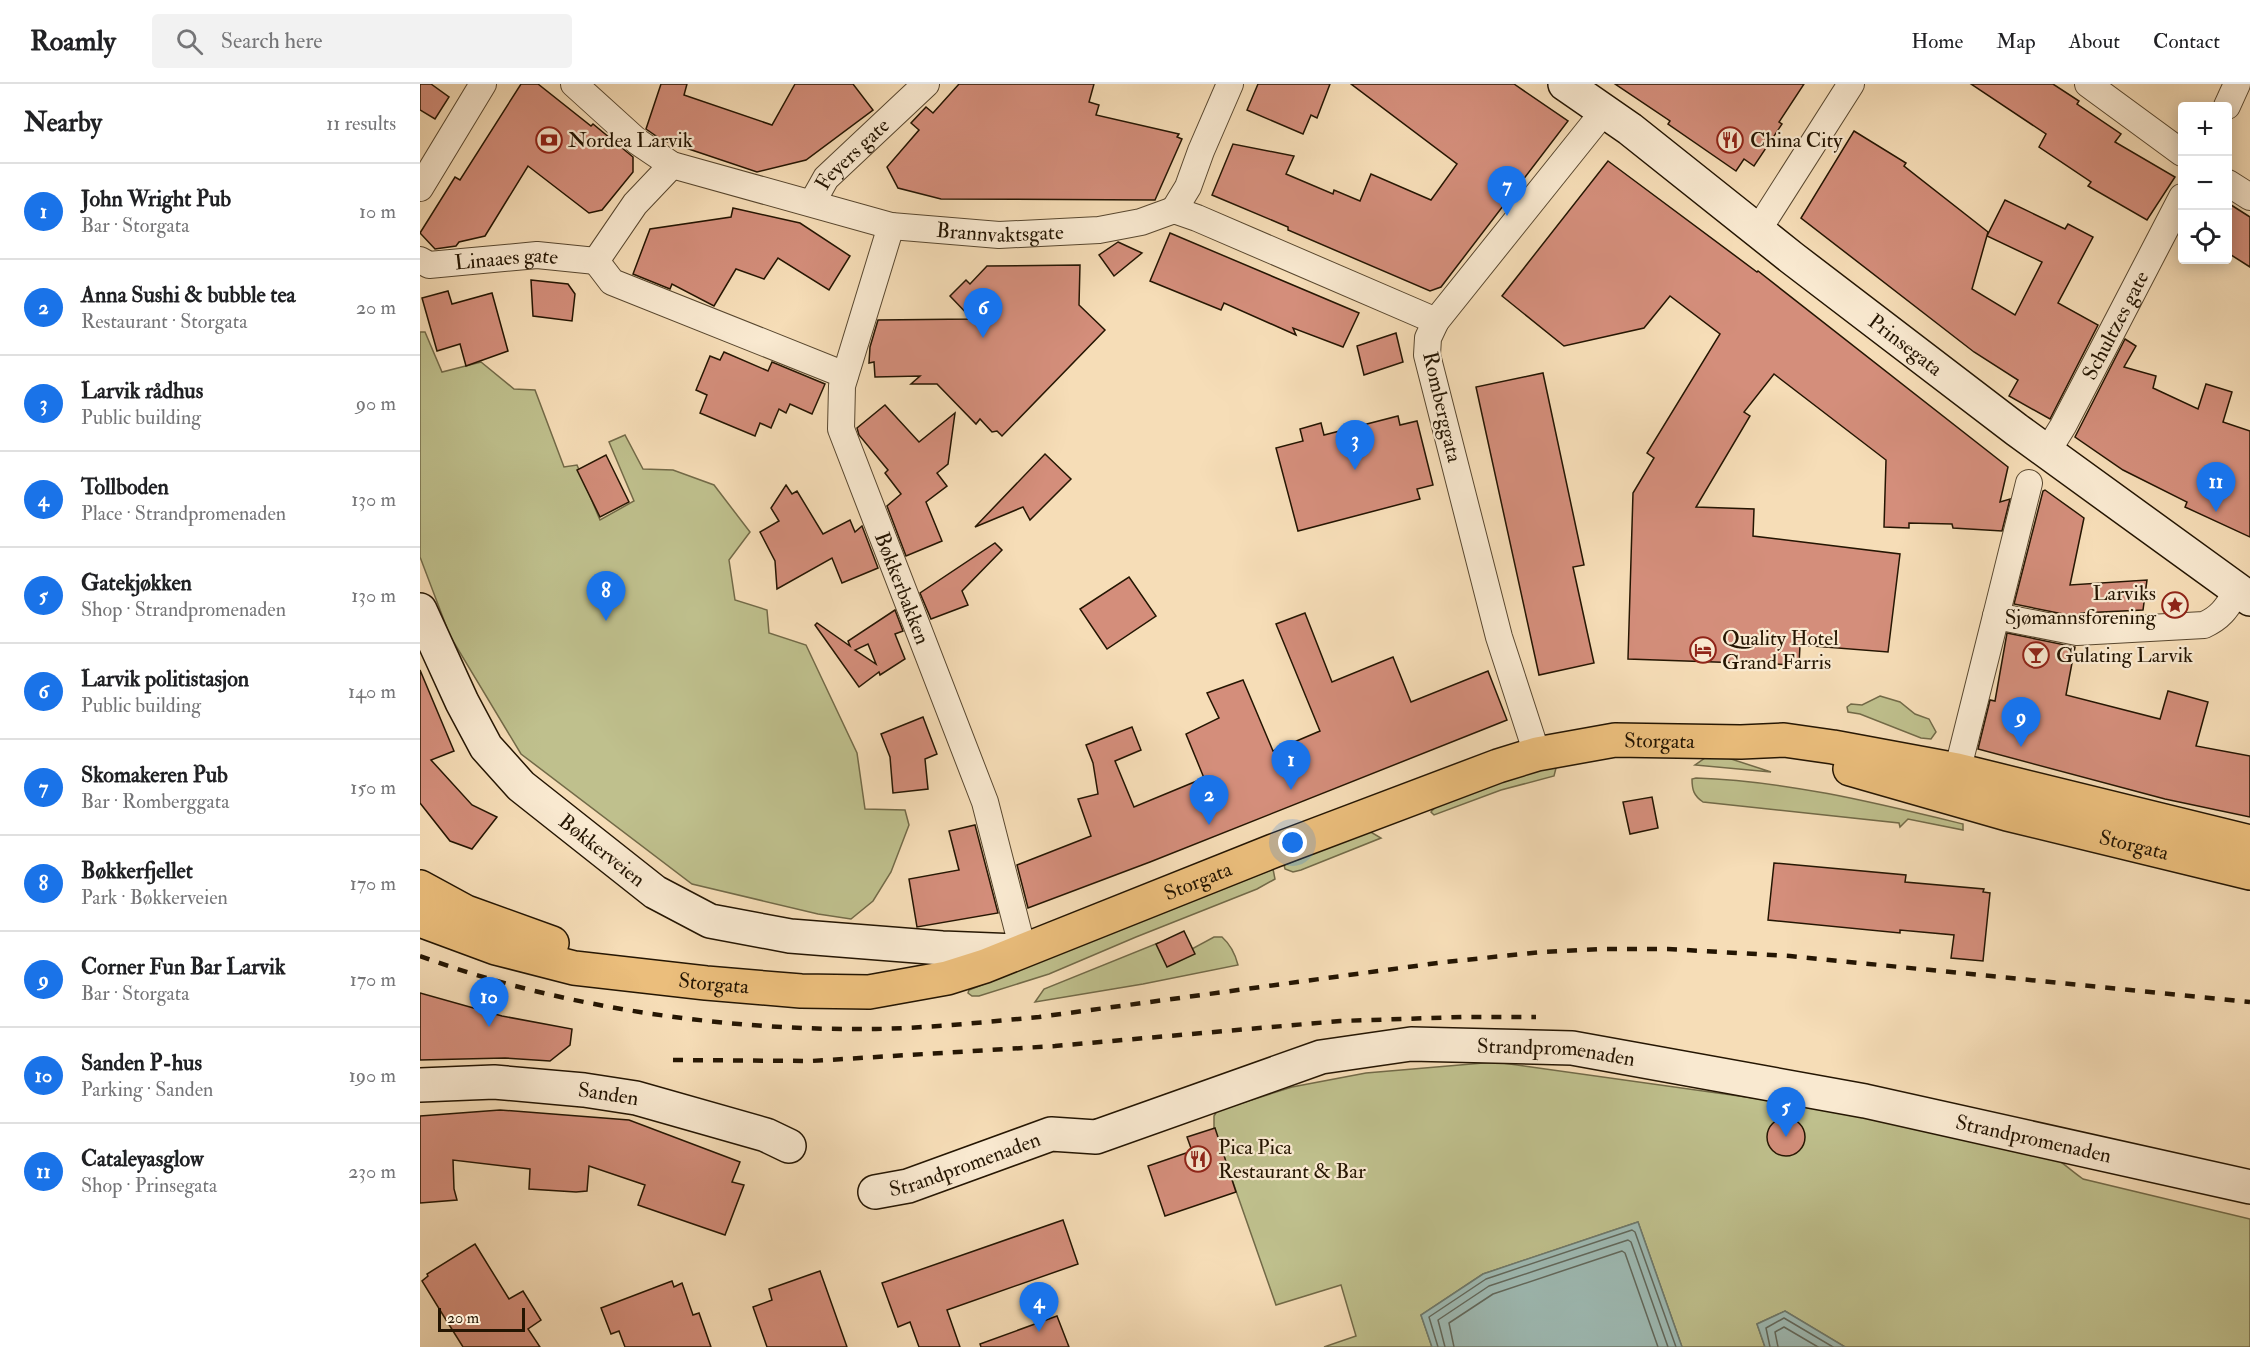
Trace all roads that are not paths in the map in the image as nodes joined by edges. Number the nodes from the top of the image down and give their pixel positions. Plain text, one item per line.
1 (483, 84) edge
2 (574, 84) edge
3 (926, 84) edge
4 (1230, 84) edge
5 (1565, 84) edge
6 (1851, 84) edge
7 (2088, 84) edge
8 (2238, 84) edge
9 (2229, 102) edge
10 (1605, 110) junction
11 (2178, 150) edge
12 (672, 165) junction
13 (2232, 186) edge
14 (420, 188) edge
15 (2250, 197) edge
16 (812, 203) junction
17 (2178, 205) edge
18 (1174, 210) junction
19 (891, 226) junction
20 (1758, 230) junction
21 (420, 260) edge
22 (596, 261) junction
23 (1436, 321) junction
24 (846, 375) junction
25 (2047, 452) junction
26 (2029, 483) dead end
27 (2244, 594) edge
28 (420, 610) edge
29 (1996, 616) junction
30 (1538, 754) junction
31 (1954, 783) junction
32 (2250, 842) edge
33 (2250, 873) edge
34 (420, 887) edge
35 (420, 920) edge
36 (884, 943) junction
37 (1021, 951) junction
38 (650, 977) junction
39 (912, 984) junction
40 (420, 1084) edge
41 (789, 1146) dead end
42 (2250, 1187) edge
43 (875, 1192) dead end

1 - 14 street
2 - 12 street, Brannvaktsgate
3 - 16 street, Feyers gate
4 - 18 street
5 - 10 main road, Prinsegata
6 - 20 street
7 - 11 street
8 - 9 street
10 - 20 main road, Prinsegata
10 - 23 street, Romberggata
12 - 16 street, Brannvaktsgate
12 - 22 street
13 - 15 street
16 - 19 street, Brannvaktsgate
17 - 25 street, Schultzes gate
18 - 19 street, Brannvaktsgate
18 - 23 street
19 - 24 street, Bøkkerbakken
20 - 25 main road, Prinsegata
21 - 22 street, Linaaes gate
22 - 24 street
23 - 30 street, Romberggata
24 - 37 street, Bøkkerbakken
25 - 27 main road, Prinsegata
26 - 29 street
27 - 29 street
28 - 36 main road, Bøkkerveien
29 - 31 street
30 - 31 main road, Storgata
30 - 37 main road, Storgata
31 - 32 main road, Storgata
31 - 33 main road, Storgata
34 - 38 main road, Storgata
35 - 38 main road, Storgata
36 - 37 main road, Bøkkerveien
36 - 39 main road
37 - 39 main road, Storgata
38 - 39 main road, Storgata
40 - 41 main road, Sanden
42 - 43 main road, Strandpromenaden

